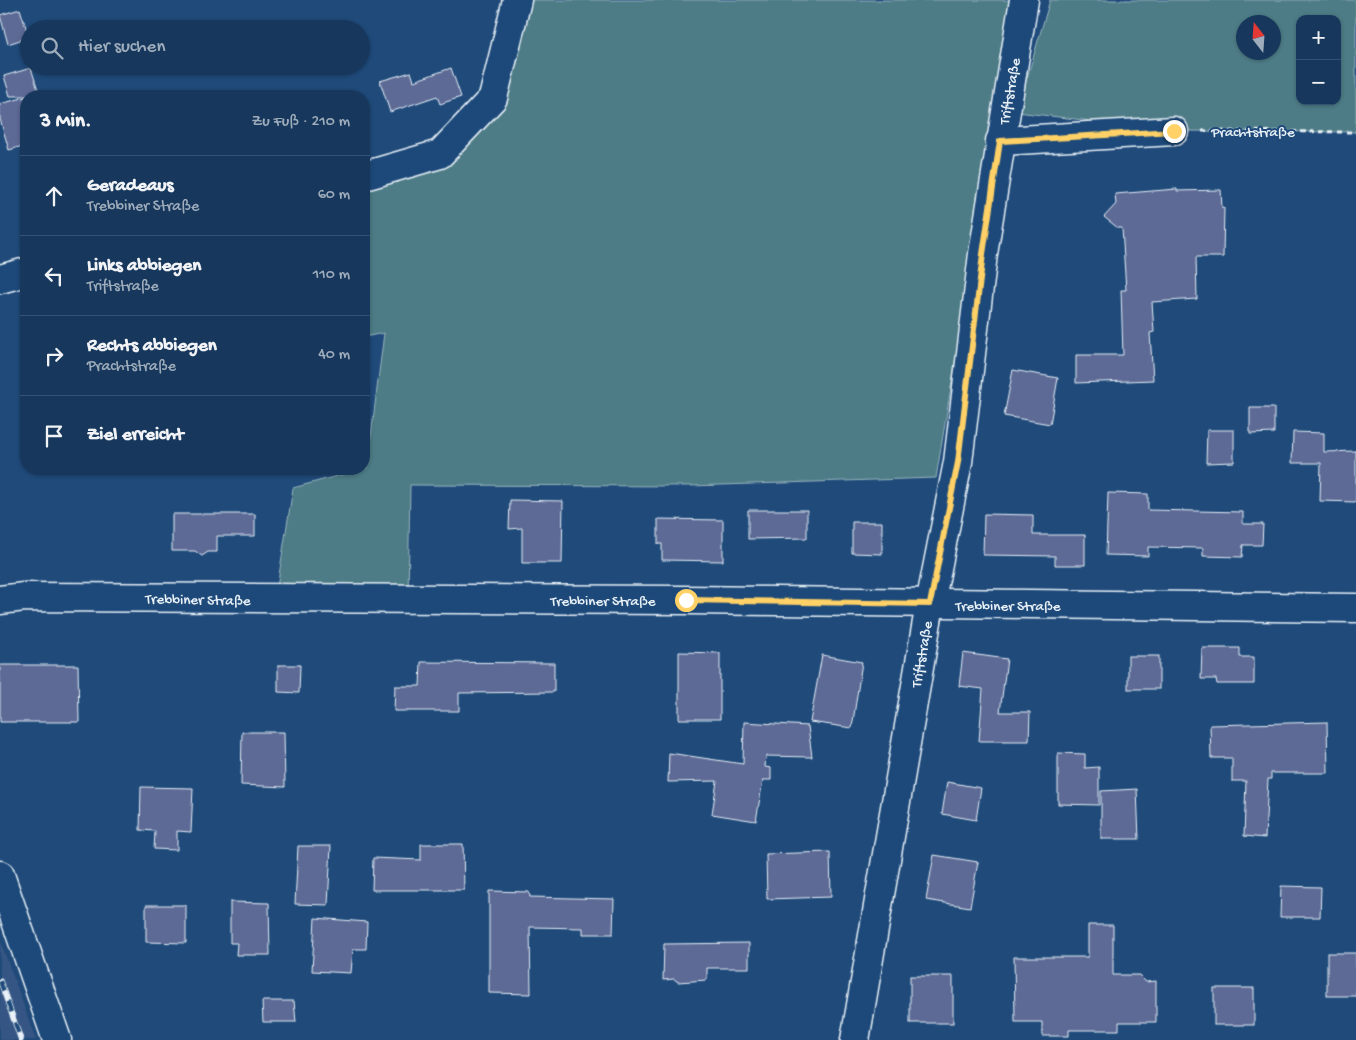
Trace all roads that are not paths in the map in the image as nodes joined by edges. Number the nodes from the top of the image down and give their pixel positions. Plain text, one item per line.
1 (517, 0) edge
2 (1024, 0) edge
3 (1174, 131) road end
4 (1000, 141) junction
5 (370, 174) edge
6 (20, 274) edge
7 (0, 279) edge
8 (0, 600) edge
9 (930, 604) junction
10 (1356, 608) edge
11 (0, 875) edge
12 (57, 1040) edge
13 (855, 1040) edge

1 - 5 street
2 - 4 street, Triftstraße
3 - 4 street
4 - 9 street, Triftstraße
6 - 7 street
8 - 9 street, Trebbiner Straße
9 - 10 street, Trebbiner Straße
9 - 13 street, Triftstraße
11 - 12 street

